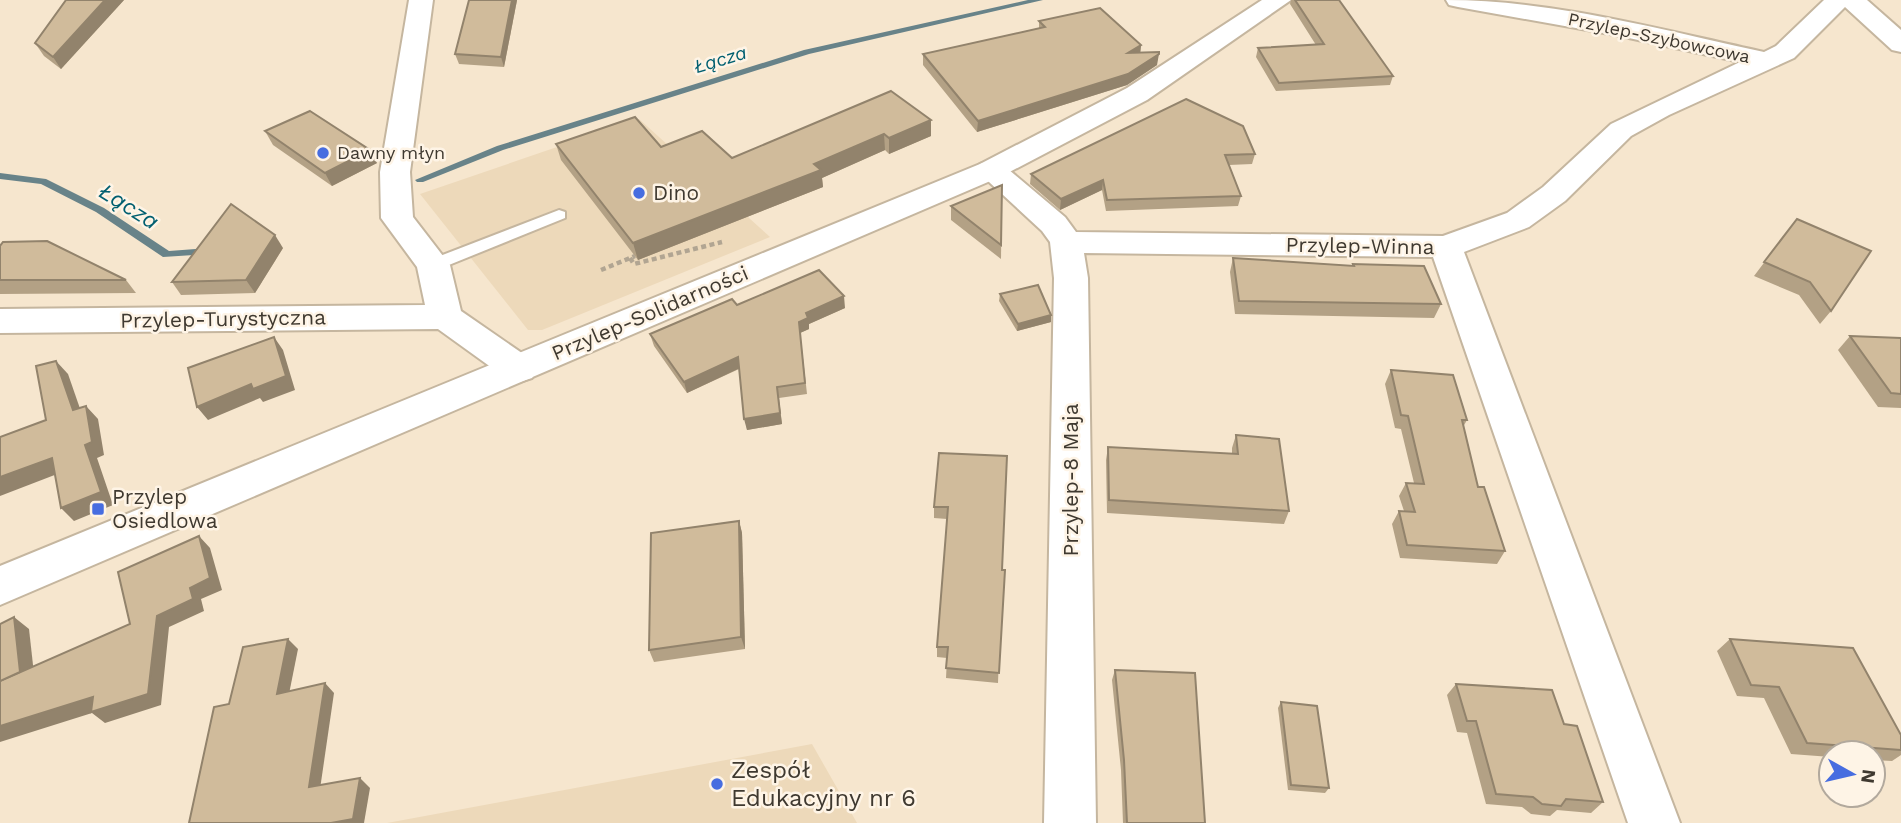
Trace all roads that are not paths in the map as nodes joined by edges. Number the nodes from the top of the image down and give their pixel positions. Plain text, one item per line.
1 (421, 0) edge
2 (1279, 0) edge
3 (1458, 0) edge
4 (1838, 0) edge
5 (1852, 0) edge
6 (1901, 44) edge
7 (1766, 60) junction
8 (991, 170) junction
9 (559, 215) dead end
10 (1066, 242) junction
11 (1446, 247) junction
12 (433, 265) junction
13 (445, 317) junction
14 (0, 321) edge
15 (519, 369) junction
16 (0, 586) edge
17 (1070, 823) edge
18 (1654, 823) edge

1 - 12 street
2 - 8 street, Przylep-Solidarności
3 - 7 street, Przylep-Szybowcowa
4 - 7 street, Przylep-Szybowcowa
5 - 6 street
7 - 11 street, Przylep-Winna
8 - 10 street
8 - 15 street, Przylep-Solidarności
9 - 12 lane
10 - 11 street, Przylep-Winna
10 - 17 street, Przylep-8 Maja
11 - 18 street
12 - 13 street
13 - 14 street, Przylep-Turystyczna
13 - 15 street
15 - 16 street, Przylep-Solidarności

